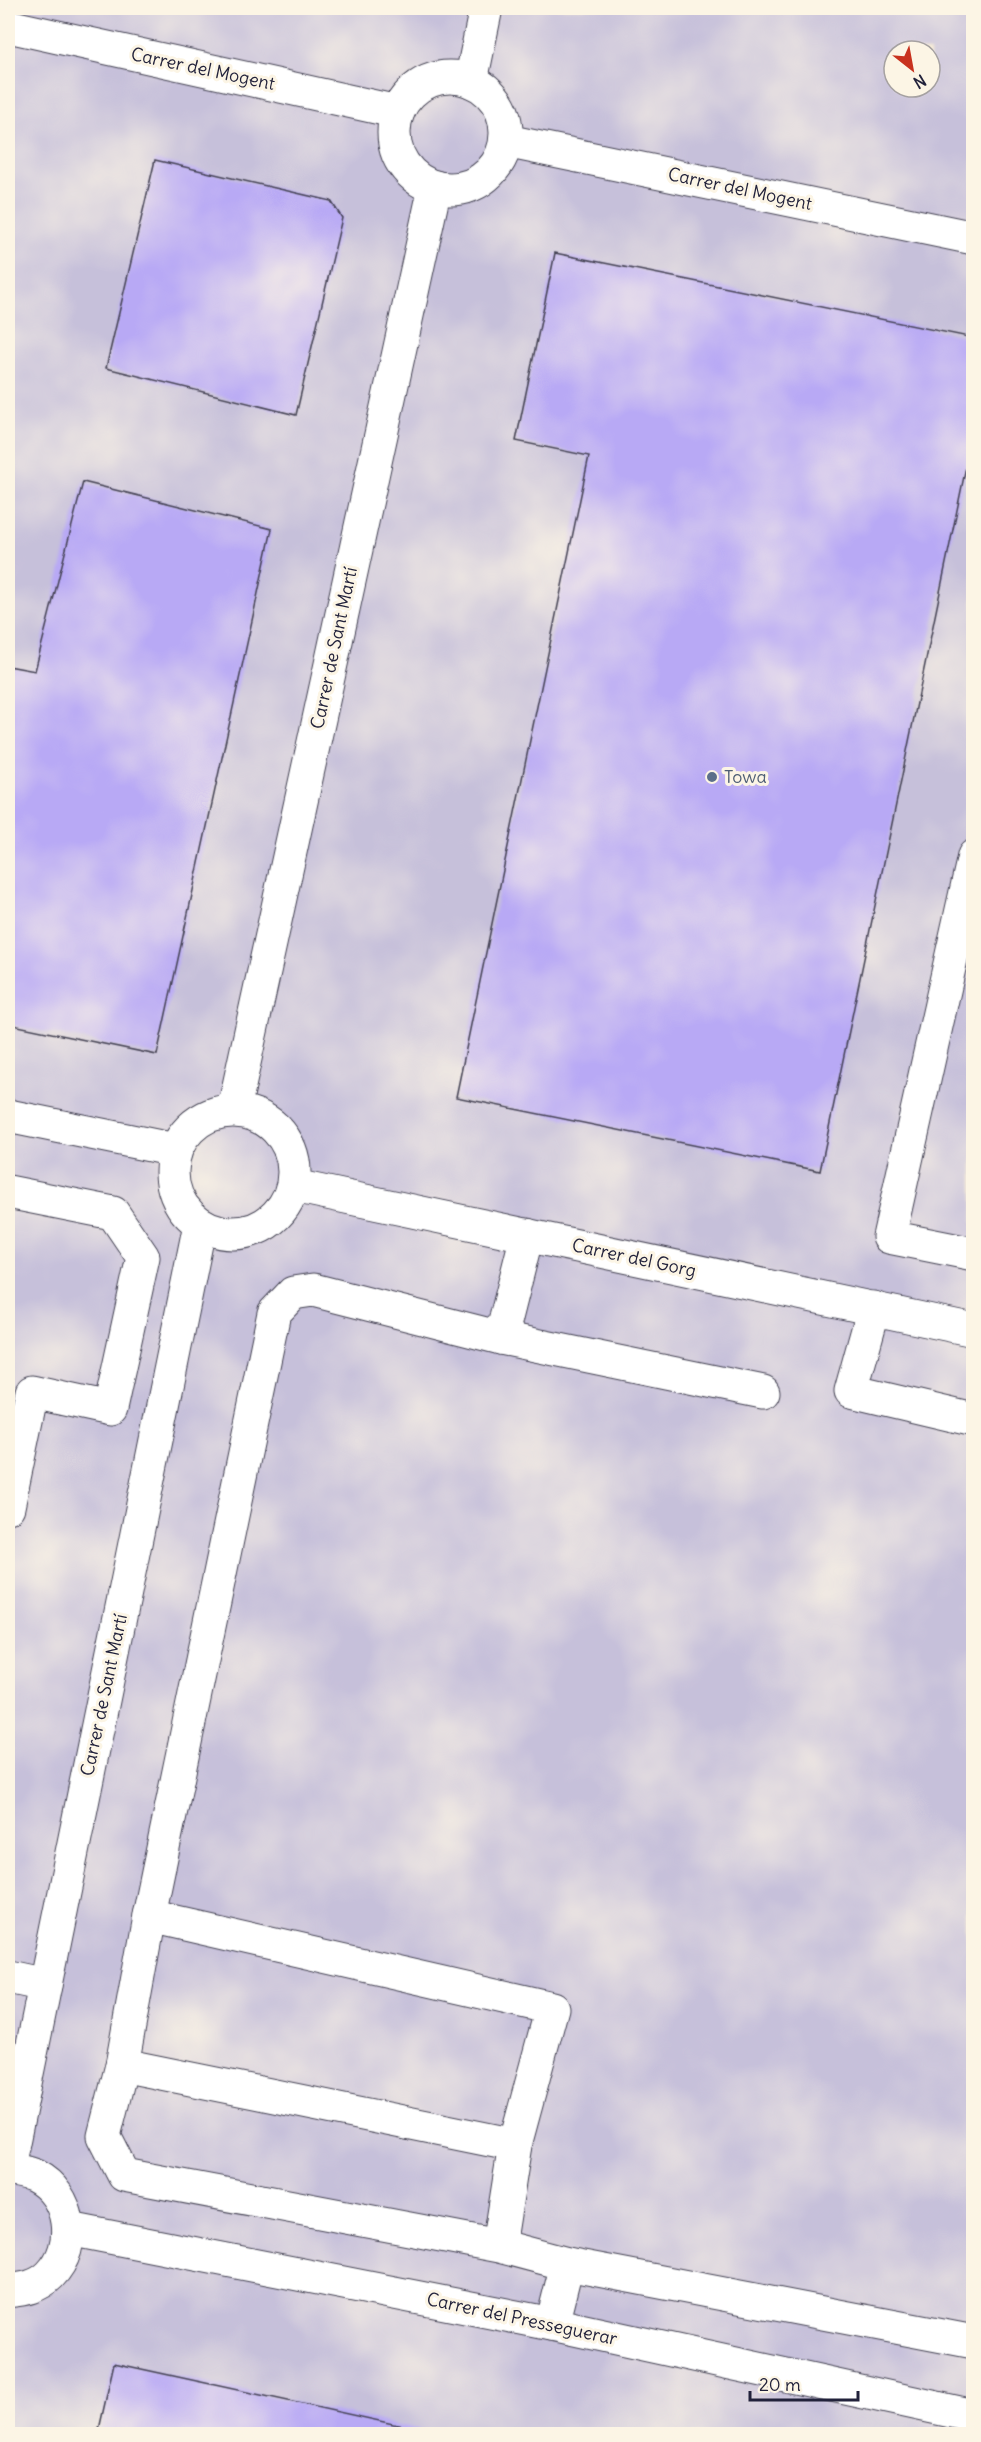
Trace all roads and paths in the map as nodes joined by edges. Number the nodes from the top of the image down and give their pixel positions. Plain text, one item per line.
1 (486, 8) edge
2 (8, 26) edge
3 (471, 81) junction
4 (398, 112) junction
5 (506, 141) junction
6 (435, 187) junction
7 (974, 238) edge
8 (974, 856) edge
9 (234, 1109) junction
10 (8, 1116) edge
11 (175, 1150) junction
12 (294, 1186) junction
13 (8, 1192) edge
14 (200, 1224) junction
15 (527, 1235) junction
16 (974, 1254) edge
17 (874, 1308) junction
18 (974, 1330) edge
19 (501, 1338) junction
20 (20, 1389) edge
21 (763, 1392) dead end
22 (974, 1420) edge
23 (8, 1507) edge
24 (149, 1916) junction
25 (8, 1977) edge
26 (45, 1985) junction
27 (122, 2065) junction
28 (515, 2145) junction
29 (8, 2168) edge
30 (69, 2229) junction
31 (500, 2246) junction
32 (567, 2264) junction
33 (8, 2291) edge
34 (552, 2324) junction
35 (974, 2342) edge
36 (974, 2416) edge

1 - 3 street
2 - 4 street, Carrer del Mogent
3 - 4 street
3 - 5 street
4 - 6 street
5 - 6 street
5 - 7 street, Carrer del Mogent
6 - 9 street, Carrer de Sant Martí
8 - 16 street
9 - 11 street
9 - 12 street
10 - 11 street
11 - 14 street
12 - 14 street
12 - 15 street, Carrer del Gorg
13 - 20 street
14 - 26 street, Carrer de Sant Martí
15 - 17 street, Carrer del Gorg
15 - 19 street
17 - 18 street, Carrer del Gorg
17 - 22 street
19 - 21 street
19 - 24 street
20 - 23 street
24 - 27 street
24 - 28 street
25 - 26 street
26 - 29 street, Carrer de Sant Martí
27 - 28 street
27 - 31 street
28 - 31 street
29 - 30 street
30 - 33 street
30 - 34 street, Carrer del Presseguerar
31 - 32 street
32 - 34 street
32 - 35 street
34 - 36 street, Carrer del Presseguerar

